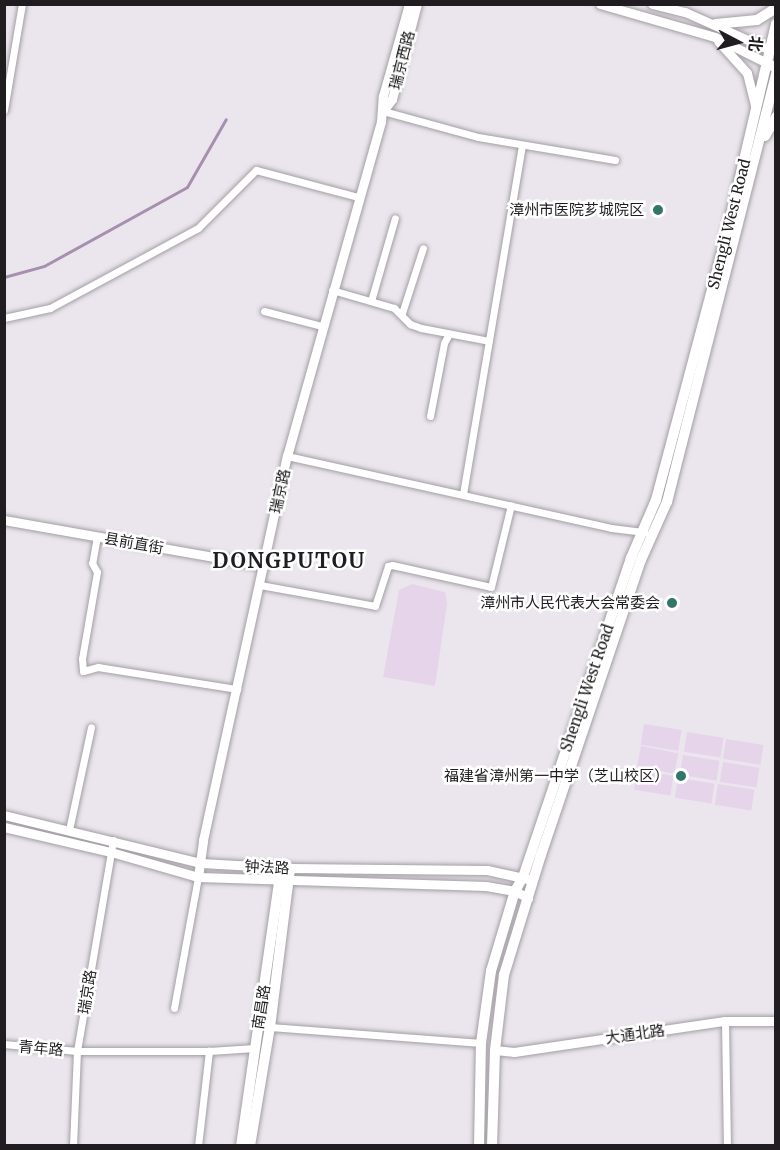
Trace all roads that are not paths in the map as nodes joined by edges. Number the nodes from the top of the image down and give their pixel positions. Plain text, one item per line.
1 (22, 4) edge
2 (600, 4) edge
3 (652, 4) edge
4 (415, 5) edge
5 (776, 8) edge
6 (716, 24) junction
7 (776, 24) edge
8 (715, 37) junction
9 (773, 51) edge
10 (772, 66) edge
11 (776, 73) edge
12 (4, 110) edge
13 (383, 111) junction
14 (757, 112) junction
15 (776, 117) edge
16 (522, 146) junction
17 (759, 146) junction
18 (615, 160) dead end
19 (358, 197) junction
20 (395, 218) dead end
21 (423, 248) dead end
22 (332, 290) junction
23 (371, 301) junction
24 (264, 311) dead end
25 (402, 313) junction
26 (4, 318) edge
27 (322, 326) junction
28 (449, 334) junction
29 (489, 341) junction
30 (430, 416) dead end
31 (287, 456) junction
32 (464, 494) junction
33 (511, 505) junction
34 (4, 520) edge
35 (647, 532) junction
36 (97, 536) junction
37 (264, 566) junction
38 (260, 585) junction
39 (237, 689) junction
40 (91, 727) dead end
41 (4, 815) edge
42 (4, 827) edge
43 (69, 830) junction
44 (113, 840) junction
45 (111, 852) junction
46 (201, 863) junction
47 (285, 868) junction
48 (198, 877) junction
49 (528, 879) junction
50 (285, 881) junction
51 (515, 891) junction
52 (528, 898) junction
53 (174, 1008) dead end
54 (776, 1021) edge
55 (724, 1022) junction
56 (270, 1027) junction
57 (481, 1043) junction
58 (4, 1044) edge
59 (255, 1048) junction
60 (495, 1050) junction
61 (77, 1051) junction
62 (209, 1051) junction
63 (73, 1146) edge
64 (198, 1146) edge
65 (241, 1146) edge
66 (250, 1146) edge
67 (479, 1146) edge
68 (492, 1146) edge
69 (727, 1146) edge

1 - 12 street
2 - 8 street
3 - 6 street
4 - 13 street, 瑞京西路
5 - 6 main road
6 - 9 street
7 - 9 main road, Shengli West Road
8 - 10 street
8 - 14 street
9 - 10 main road, Shengli West Road
10 - 14 main road, Shengli West Road
11 - 17 main road
13 - 16 street
13 - 19 street, 瑞京路
14 - 35 main road, Shengli West Road
15 - 17 main road
16 - 18 street
16 - 29 street
17 - 35 main road
19 - 22 street, 瑞京路
19 - 26 street
20 - 23 street
21 - 25 street
22 - 23 street
22 - 27 street, 瑞京路
23 - 25 street
24 - 27 street
25 - 28 street
27 - 31 street, 瑞京路
28 - 29 street
28 - 30 street
29 - 32 street
31 - 32 street
31 - 37 street, 瑞京路
32 - 33 street
33 - 35 street
33 - 38 street
34 - 36 street, 县前直街
35 - 49 main road, Shengli West Road
36 - 37 street, 县前直街
36 - 39 street
37 - 38 street, 瑞京路
38 - 39 street, 瑞京路
39 - 46 street, 瑞京路
40 - 43 street
41 - 43 street, 钟法路
42 - 45 street, 钟法路
43 - 44 street, 钟法路
44 - 45 street, 瑞京路
44 - 46 street, 钟法路
45 - 48 street, 钟法路
45 - 61 street, 瑞京路
46 - 47 street, 钟法路
46 - 48 street, 瑞京路
47 - 49 street, 钟法路
47 - 50 main road, 南昌路
48 - 50 street, 钟法路
48 - 53 street
49 - 51 main road, Shengli West Road
49 - 52 main road
50 - 51 street, 钟法路
50 - 56 main road, 南昌路
50 - 59 main road, 南昌路
51 - 52 street, 钟法路
51 - 57 main road, Shengli West Road
52 - 60 main road
54 - 55 street, 大通北路
55 - 60 street, 大通北路
55 - 69 street
56 - 57 street
56 - 66 main road, 南昌路
57 - 67 main road, Shengli West Road
58 - 61 street, 青年路
59 - 62 street, 青年路
59 - 65 main road, 南昌路
60 - 68 main road
61 - 62 street, 青年路
61 - 63 street, 瑞京路
62 - 64 street

